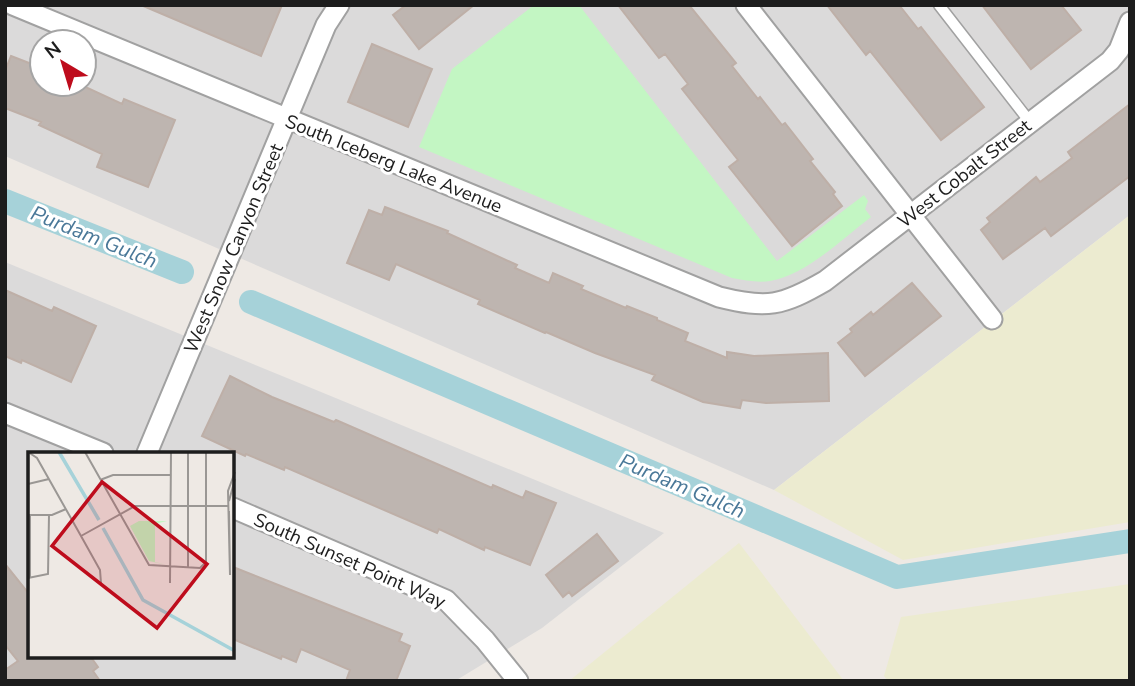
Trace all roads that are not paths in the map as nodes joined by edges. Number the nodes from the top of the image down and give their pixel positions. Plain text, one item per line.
1 (13, 5) edge
2 (339, 5) edge
3 (746, 5) edge
4 (939, 5) edge
5 (1130, 22) edge
6 (287, 119) junction
7 (1030, 122) junction
8 (910, 215) junction
9 (779, 304) joint
10 (992, 319) dead end
11 (5, 413) edge
12 (101, 452) edge
13 (148, 452) edge
14 (234, 509) edge
15 (518, 681) edge

1 - 6 street, South Iceberg Lake Avenue
2 - 6 street, West Snow Canyon Street
3 - 8 street
4 - 7 lane
5 - 7 street, West Cobalt Street
6 - 9 street, South Iceberg Lake Avenue
6 - 13 street, West Snow Canyon Street
7 - 8 street, West Cobalt Street
8 - 9 street, West Cobalt Street
8 - 10 street
11 - 12 street
14 - 15 street, South Sunset Point Way

